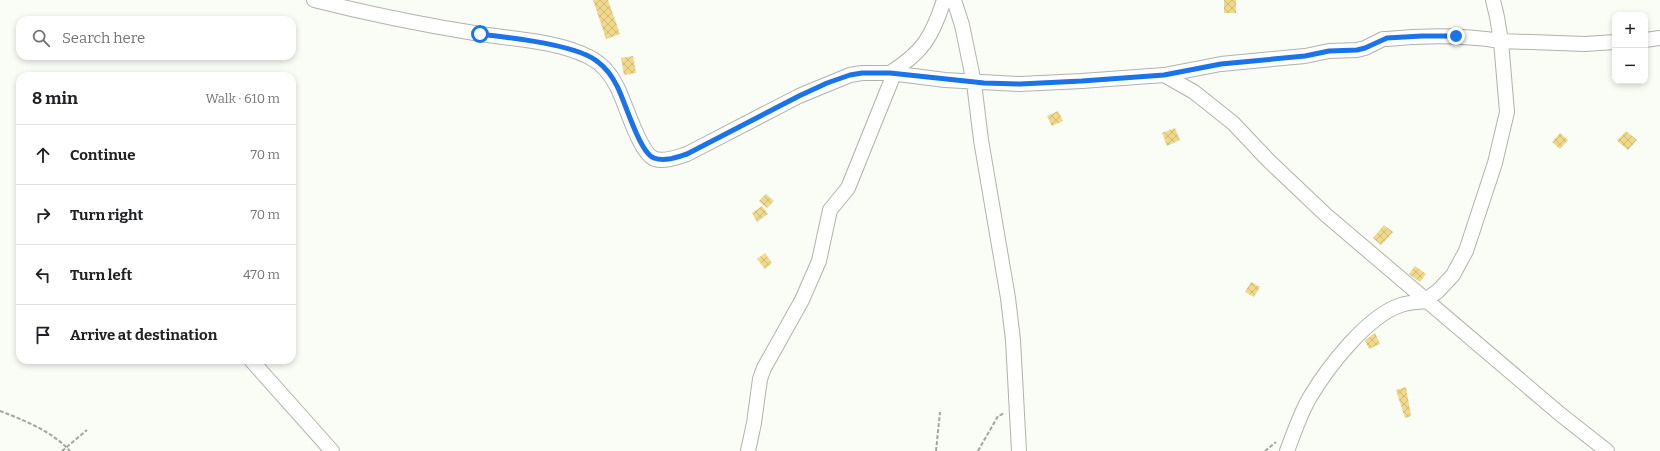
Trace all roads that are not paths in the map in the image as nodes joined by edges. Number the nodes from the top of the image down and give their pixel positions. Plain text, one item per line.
1 (314, 0) edge
2 (944, 0) edge
3 (954, 0) edge
4 (1493, 0) edge
5 (1660, 38) edge
6 (1648, 40) edge
7 (1501, 41) junction
8 (1612, 42) edge
9 (892, 74) junction
10 (1164, 75) junction
11 (974, 83) junction
12 (1429, 301) junction
13 (255, 364) edge
14 (332, 451) edge
15 (748, 451) edge
16 (1019, 451) edge
17 (1287, 451) edge
18 (1607, 451) edge

1 - 9 street
2 - 9 street
3 - 11 street
4 - 7 street
5 - 6 street
7 - 8 street
7 - 10 street
7 - 12 street
9 - 11 street
9 - 15 street
10 - 11 street
10 - 12 street
11 - 16 street
12 - 17 street
12 - 18 street
13 - 14 street

